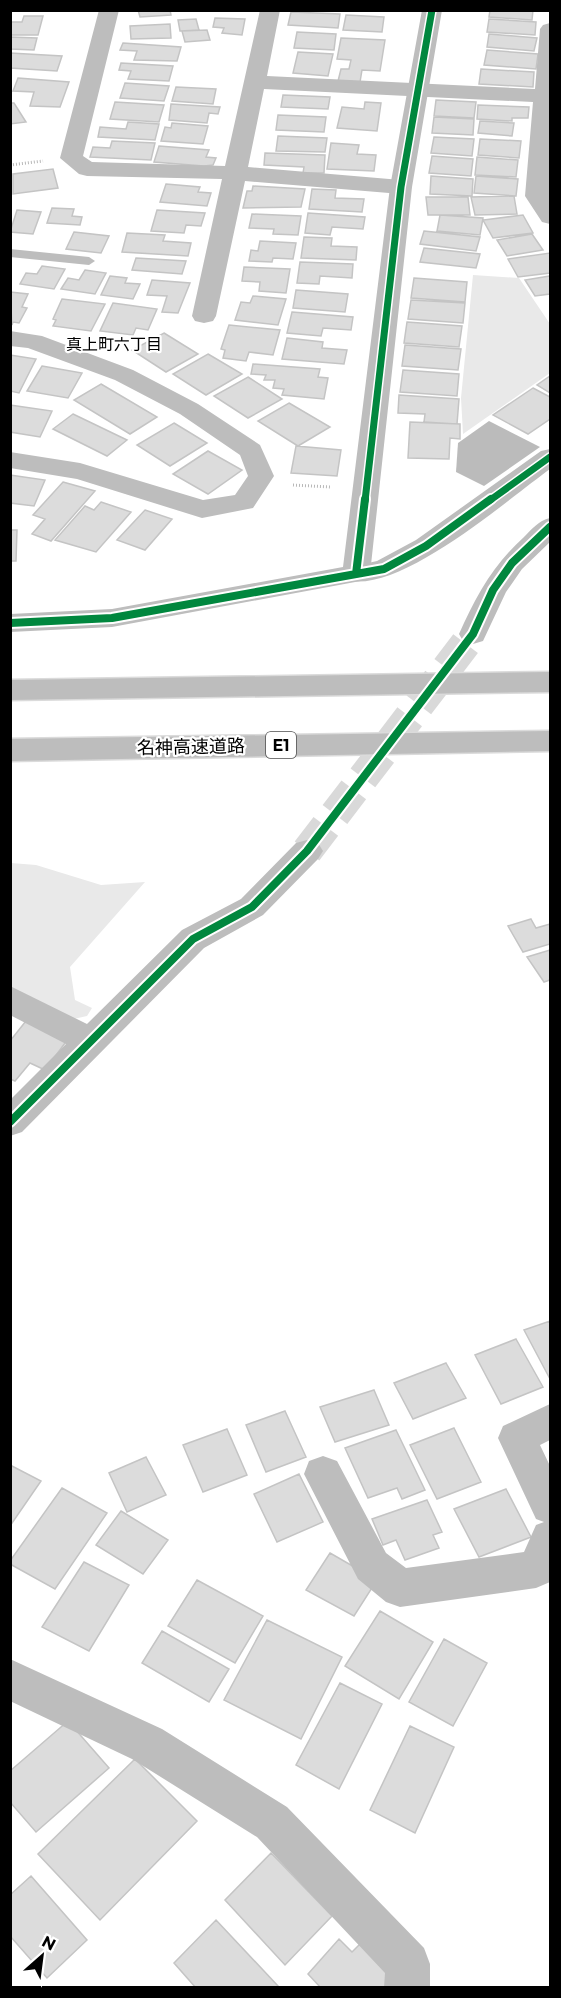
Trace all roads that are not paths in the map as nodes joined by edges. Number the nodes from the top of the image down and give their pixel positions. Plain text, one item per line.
1 (109, 10) edge
2 (270, 10) edge
3 (432, 10) edge
4 (550, 29) edge
5 (255, 82) junction
6 (418, 92) junction
7 (548, 96) edge
8 (236, 172) junction
9 (401, 187) junction
10 (550, 217) edge
11 (10, 253) edge
12 (89, 261) dead end
13 (204, 316) dead end
14 (10, 338) edge
15 (550, 458) edge
16 (10, 460) edge
17 (550, 526) edge
18 (356, 574) junction
19 (10, 623) edge
20 (473, 633) tunnel mouth
21 (550, 682) edge
22 (10, 690) edge
23 (550, 741) edge
24 (10, 750) edge
25 (308, 851) tunnel mouth
26 (10, 999) edge
27 (89, 1041) junction
28 (10, 1122) edge
29 (550, 1421) edge
30 (323, 1474) dead end
31 (550, 1506) edge
32 (550, 1538) edge
33 (12, 1681) edge
34 (407, 1988) edge

1 - 8 main road
2 - 5 main road
3 - 6 main road
4 - 7 main road
5 - 6 main road
5 - 8 main road
6 - 7 main road
6 - 9 main road
7 - 10 main road
8 - 9 main road
8 - 13 main road
9 - 18 main road
11 - 12 lane
14 - 16 main road
15 - 18 main road
17 - 20 main road
18 - 19 main road
21 - 22 main road
23 - 24 main road, 名神高速道路 / E1
25 - 27 main road
26 - 27 main road
27 - 28 main road
29 - 31 main road
30 - 32 main road
33 - 34 main road

